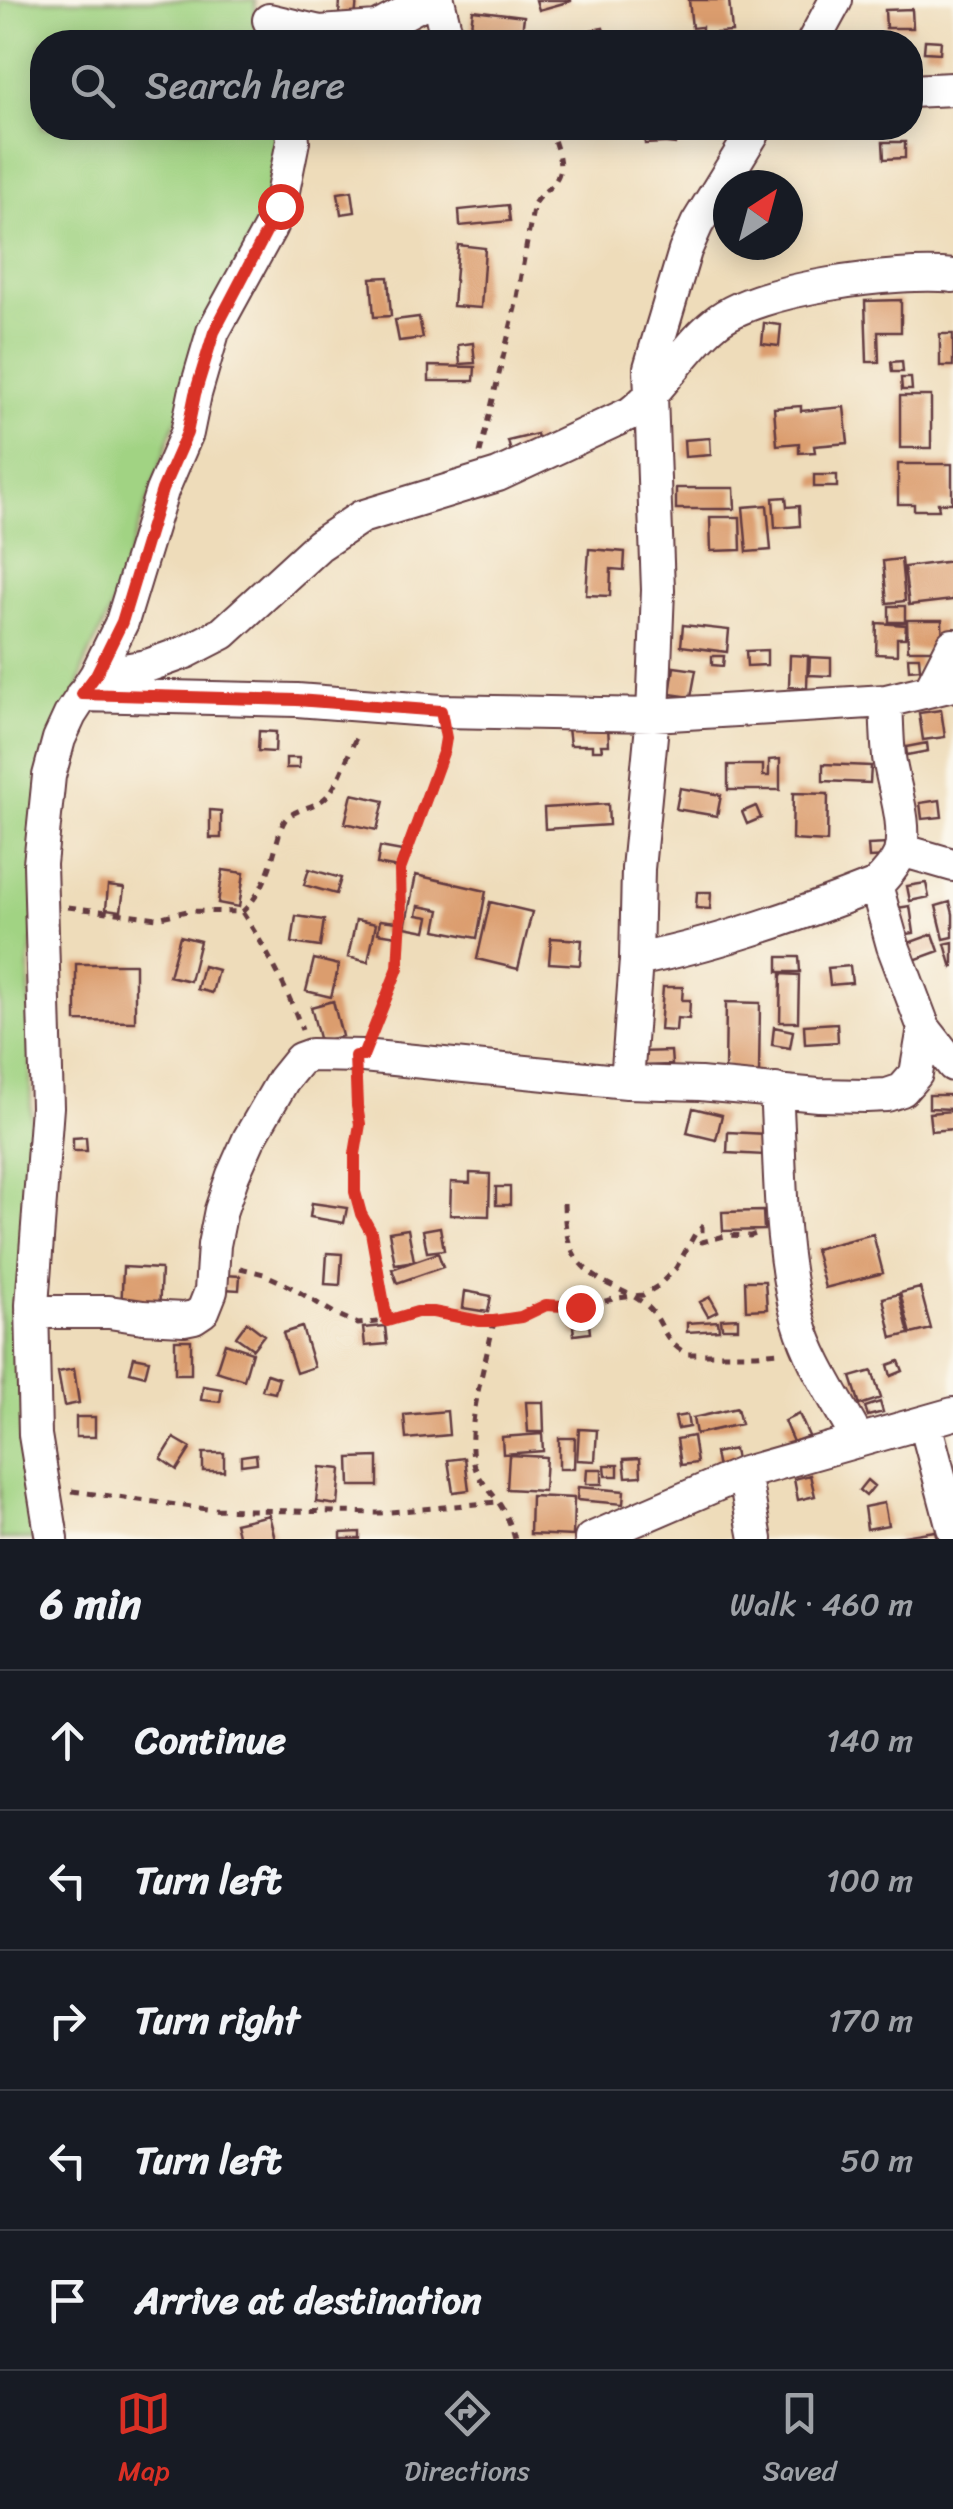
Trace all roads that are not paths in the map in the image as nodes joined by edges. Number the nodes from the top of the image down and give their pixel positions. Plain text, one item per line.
1 (429, 0) edge
2 (438, 0) edge
3 (836, 0) edge
4 (270, 21) edge
5 (311, 30) edge
6 (348, 30) edge
7 (445, 30) edge
8 (820, 30) edge
9 (953, 88) edge
10 (923, 90) edge
11 (294, 140) edge
12 (749, 140) edge
13 (953, 276) edge
14 (650, 398) junction
15 (953, 645) edge
16 (89, 685) junction
17 (942, 687) edge
18 (886, 700) junction
19 (653, 715) junction
20 (900, 850) junction
21 (953, 864) edge
22 (876, 885) junction
23 (636, 960) junction
24 (924, 1028) junction
25 (953, 1065) edge
26 (627, 1082) junction
27 (776, 1090) junction
28 (32, 1312) junction
29 (939, 1418) edge
30 (858, 1440) junction
31 (744, 1474) junction
32 (953, 1528) edge
33 (52, 1539) edge
34 (591, 1539) edge
35 (756, 1539) edge

1 - 6 street
2 - 7 street
3 - 8 street
4 - 5 street
9 - 10 street
11 - 16 street
12 - 14 street
13 - 14 street
14 - 16 street
14 - 19 street
15 - 17 street
16 - 19 street
16 - 28 street
17 - 18 street
18 - 19 street
18 - 20 street
19 - 23 street
20 - 21 street
20 - 22 street
22 - 23 street
22 - 24 street
23 - 26 street
24 - 25 street
24 - 27 street
26 - 27 street
26 - 28 street
27 - 30 street
28 - 33 street
29 - 30 street
29 - 32 street
30 - 31 street
31 - 34 street
31 - 35 street

